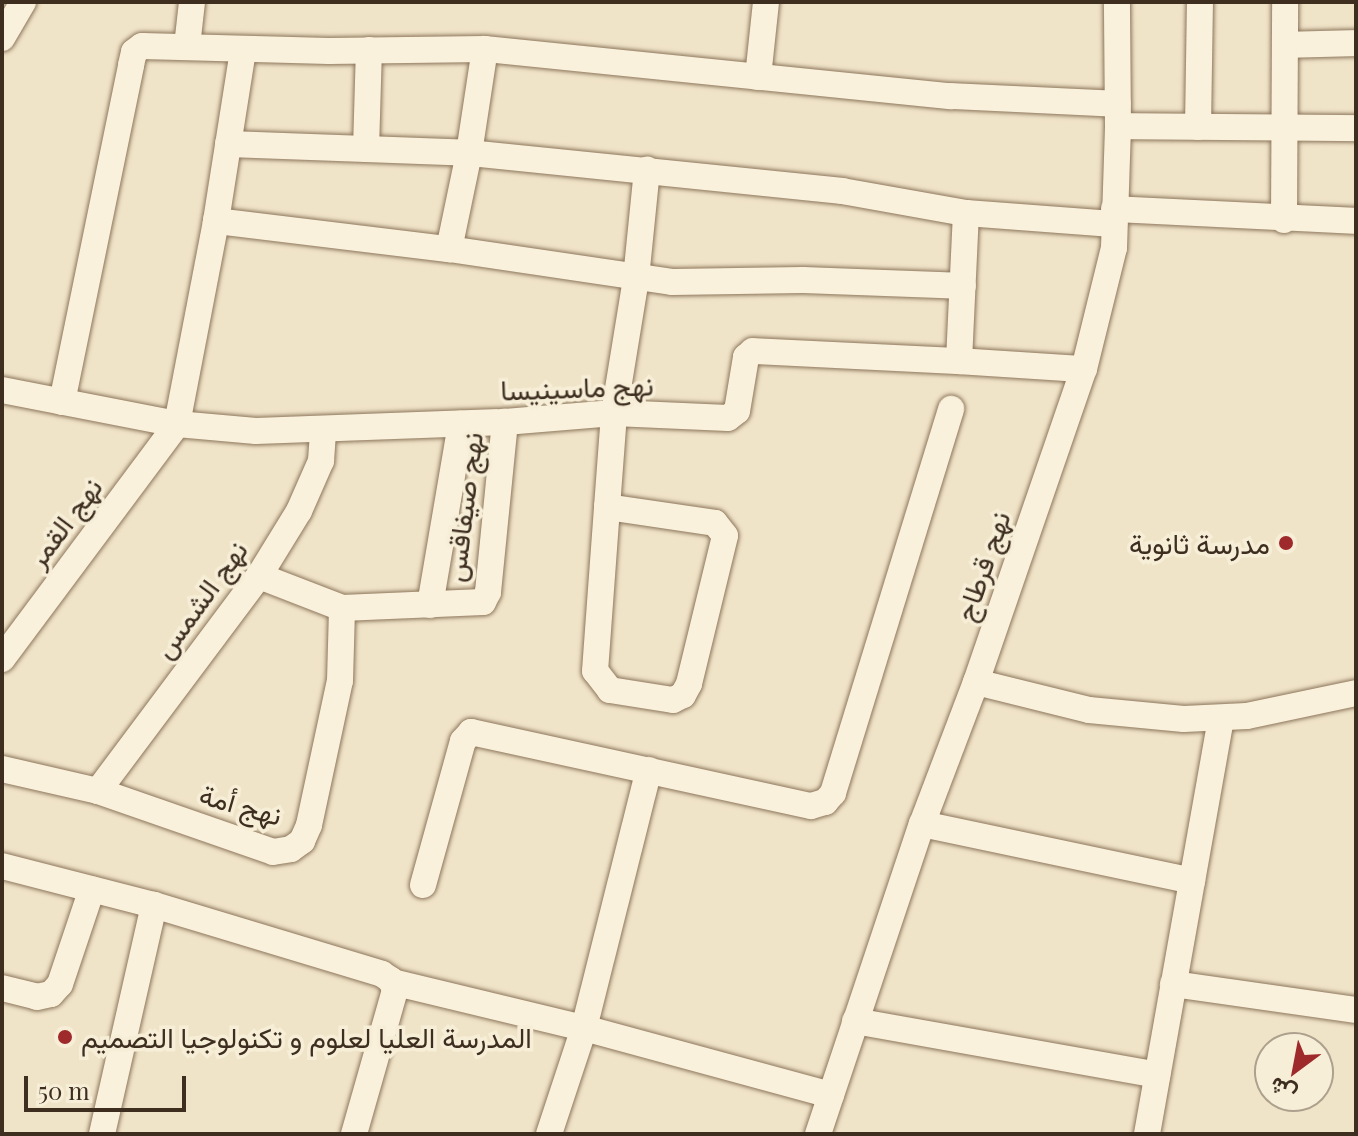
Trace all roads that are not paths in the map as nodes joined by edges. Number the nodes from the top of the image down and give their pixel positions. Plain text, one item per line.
1 (23, 2) edge
2 (192, 2) edge
3 (766, 2) edge
4 (1117, 2) edge
5 (1200, 2) edge
6 (1285, 2) edge
7 (2, 38) edge
8 (1356, 43) edge
9 (1285, 45) junction
10 (187, 46) junction
11 (485, 49) junction
12 (243, 50) junction
13 (369, 50) junction
14 (758, 77) junction
15 (1118, 115) junction
16 (1198, 127) junction
17 (1283, 127) junction
18 (1356, 128) edge
19 (228, 144) junction
20 (366, 149) junction
21 (469, 153) junction
22 (647, 170) junction
23 (966, 213) junction
24 (1114, 216) junction
25 (1284, 220) junction
26 (216, 221) junction
27 (1356, 221) edge
28 (449, 249) junction
29 (636, 278) junction
30 (963, 286) junction
31 (959, 361) junction
32 (1084, 369) junction
33 (2, 390) edge
34 (62, 402) junction
35 (951, 409) dead end
36 (614, 413) junction
37 (505, 422) junction
38 (177, 424) junction
39 (461, 424) junction
40 (323, 430) junction
41 (607, 507) junction
42 (259, 576) junction
43 (430, 605) junction
44 (342, 608) junction
45 (2, 659) edge
46 (976, 682) junction
47 (1356, 693) edge
48 (1221, 719) junction
49 (2, 769) edge
50 (649, 770) junction
51 (98, 791) junction
52 (922, 824) junction
53 (2, 866) edge
54 (1192, 881) junction
55 (423, 885) dead end
56 (92, 889) junction
57 (154, 905) junction
58 (392, 982) junction
59 (1173, 984) junction
60 (2, 988) edge
61 (1356, 1010) edge
62 (855, 1021) junction
63 (584, 1028) junction
64 (1157, 1075) junction
65 (831, 1095) junction
66 (102, 1134) edge
67 (354, 1134) edge
68 (549, 1134) edge
69 (818, 1134) edge
70 (1147, 1134) edge

1 - 7 street
2 - 10 street
3 - 14 street
4 - 15 street, نهج قرطاج
5 - 16 street
6 - 9 street
8 - 9 street
9 - 17 street
10 - 12 street
10 - 34 street
11 - 13 street
11 - 14 street
11 - 21 street
12 - 13 street
12 - 19 street
13 - 20 street
14 - 15 street
15 - 16 street
15 - 24 street, نهج قرطاج
16 - 17 street
17 - 18 street
17 - 25 street
19 - 20 street
19 - 26 street
20 - 21 street
21 - 22 street
21 - 28 street
22 - 23 street
22 - 29 street
23 - 24 street
23 - 30 street
24 - 25 street
24 - 32 street, نهج قرطاج
25 - 27 street
26 - 28 street
26 - 38 street
28 - 29 street
29 - 30 street
29 - 36 street
30 - 31 street
31 - 32 street
31 - 36 street, نهج ماسينيسا
32 - 46 street, نهج قرطاج
33 - 34 street, نهج ماسينيسا
34 - 38 street, نهج ماسينيسا
35 - 50 street
36 - 37 street, نهج ماسينيسا
36 - 41 street
37 - 39 street, نهج ماسينيسا
37 - 43 street, نهج صيفاقس
38 - 40 street, نهج ماسينيسا
38 - 45 street, نهج القمر
39 - 40 street, نهج ماسينيسا
39 - 43 street
40 - 42 street, نهج الشمس
41 - 41 street
42 - 44 street, نهج صيفاقس
42 - 51 street, نهج الشمس
43 - 44 street, نهج صيفاقس
44 - 51 street, نهج أمة
46 - 48 street
46 - 52 street, نهج قرطاج
47 - 48 street
48 - 54 street
49 - 51 street, نهج أمة
50 - 55 street
50 - 63 street
52 - 54 street
52 - 62 street, نهج قرطاج
53 - 56 street
54 - 59 street
56 - 57 street
56 - 60 street
57 - 58 street
57 - 66 street
58 - 63 street
58 - 67 street
59 - 61 street
59 - 64 street
62 - 64 street
62 - 65 street, نهج قرطاج
63 - 65 street
63 - 68 street
64 - 70 street
65 - 69 street, نهج قرطاج

